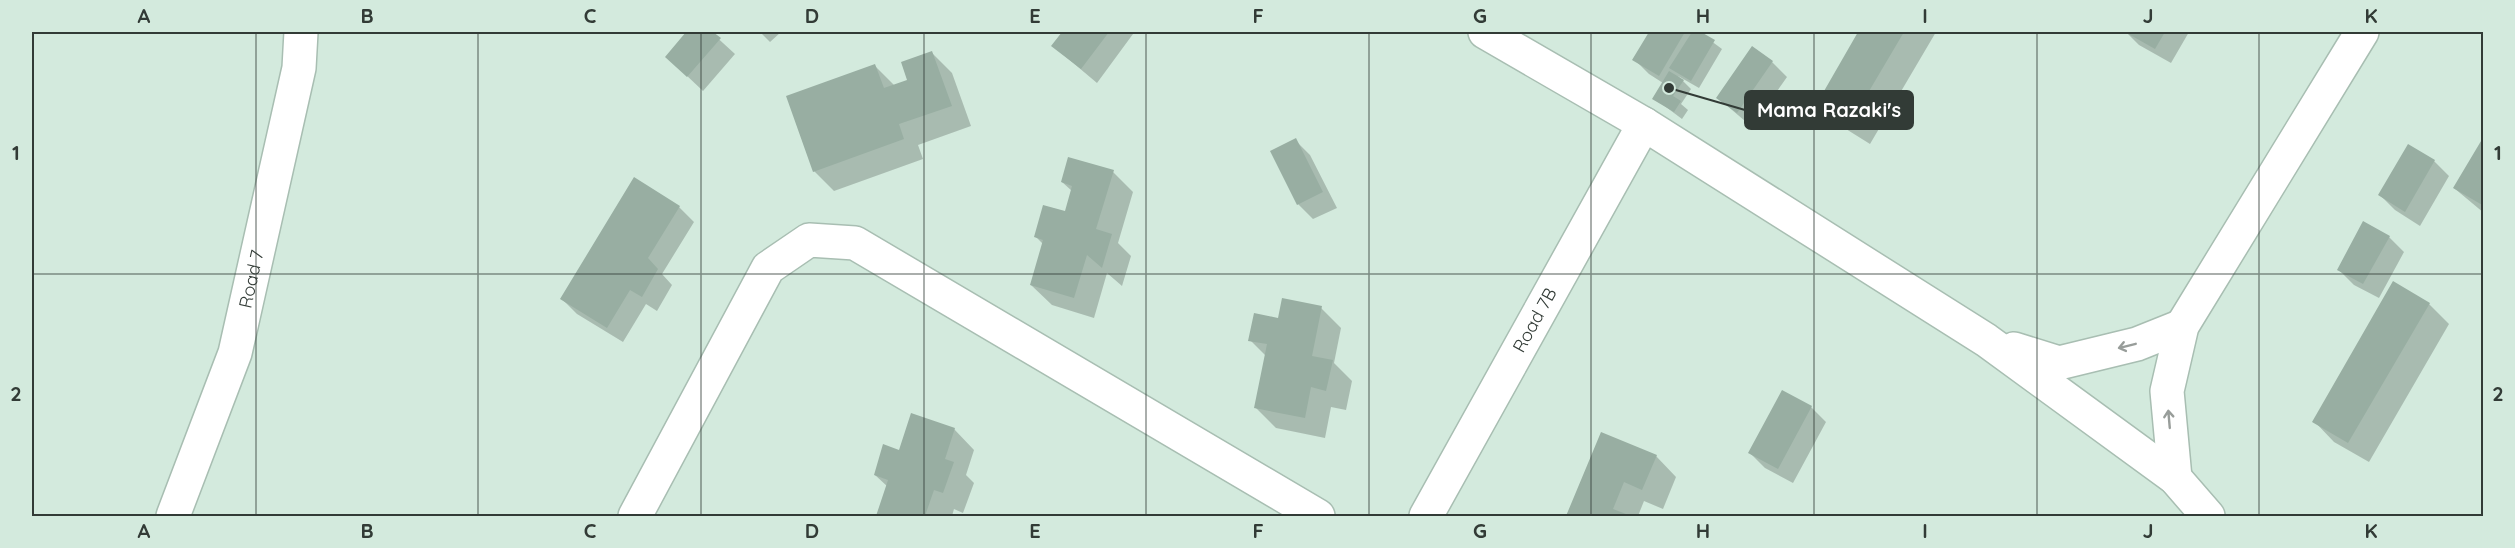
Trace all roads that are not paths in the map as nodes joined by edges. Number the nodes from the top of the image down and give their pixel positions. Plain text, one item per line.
1 (301, 32) edge
2 (1485, 32) edge
3 (2362, 32) edge
4 (1644, 124) junction
5 (2182, 326) junction
6 (1986, 340) junction
7 (2175, 478) junction
8 (173, 516) edge
9 (635, 516) edge
10 (1318, 516) edge
11 (1426, 516) edge
12 (2208, 516) edge

1 - 8 street, Road 7
2 - 4 street
3 - 5 street
4 - 6 street
4 - 11 street, Road 7B
5 -> 6 street
7 -> 5 street
6 - 7 street
7 - 12 street
9 - 10 street

